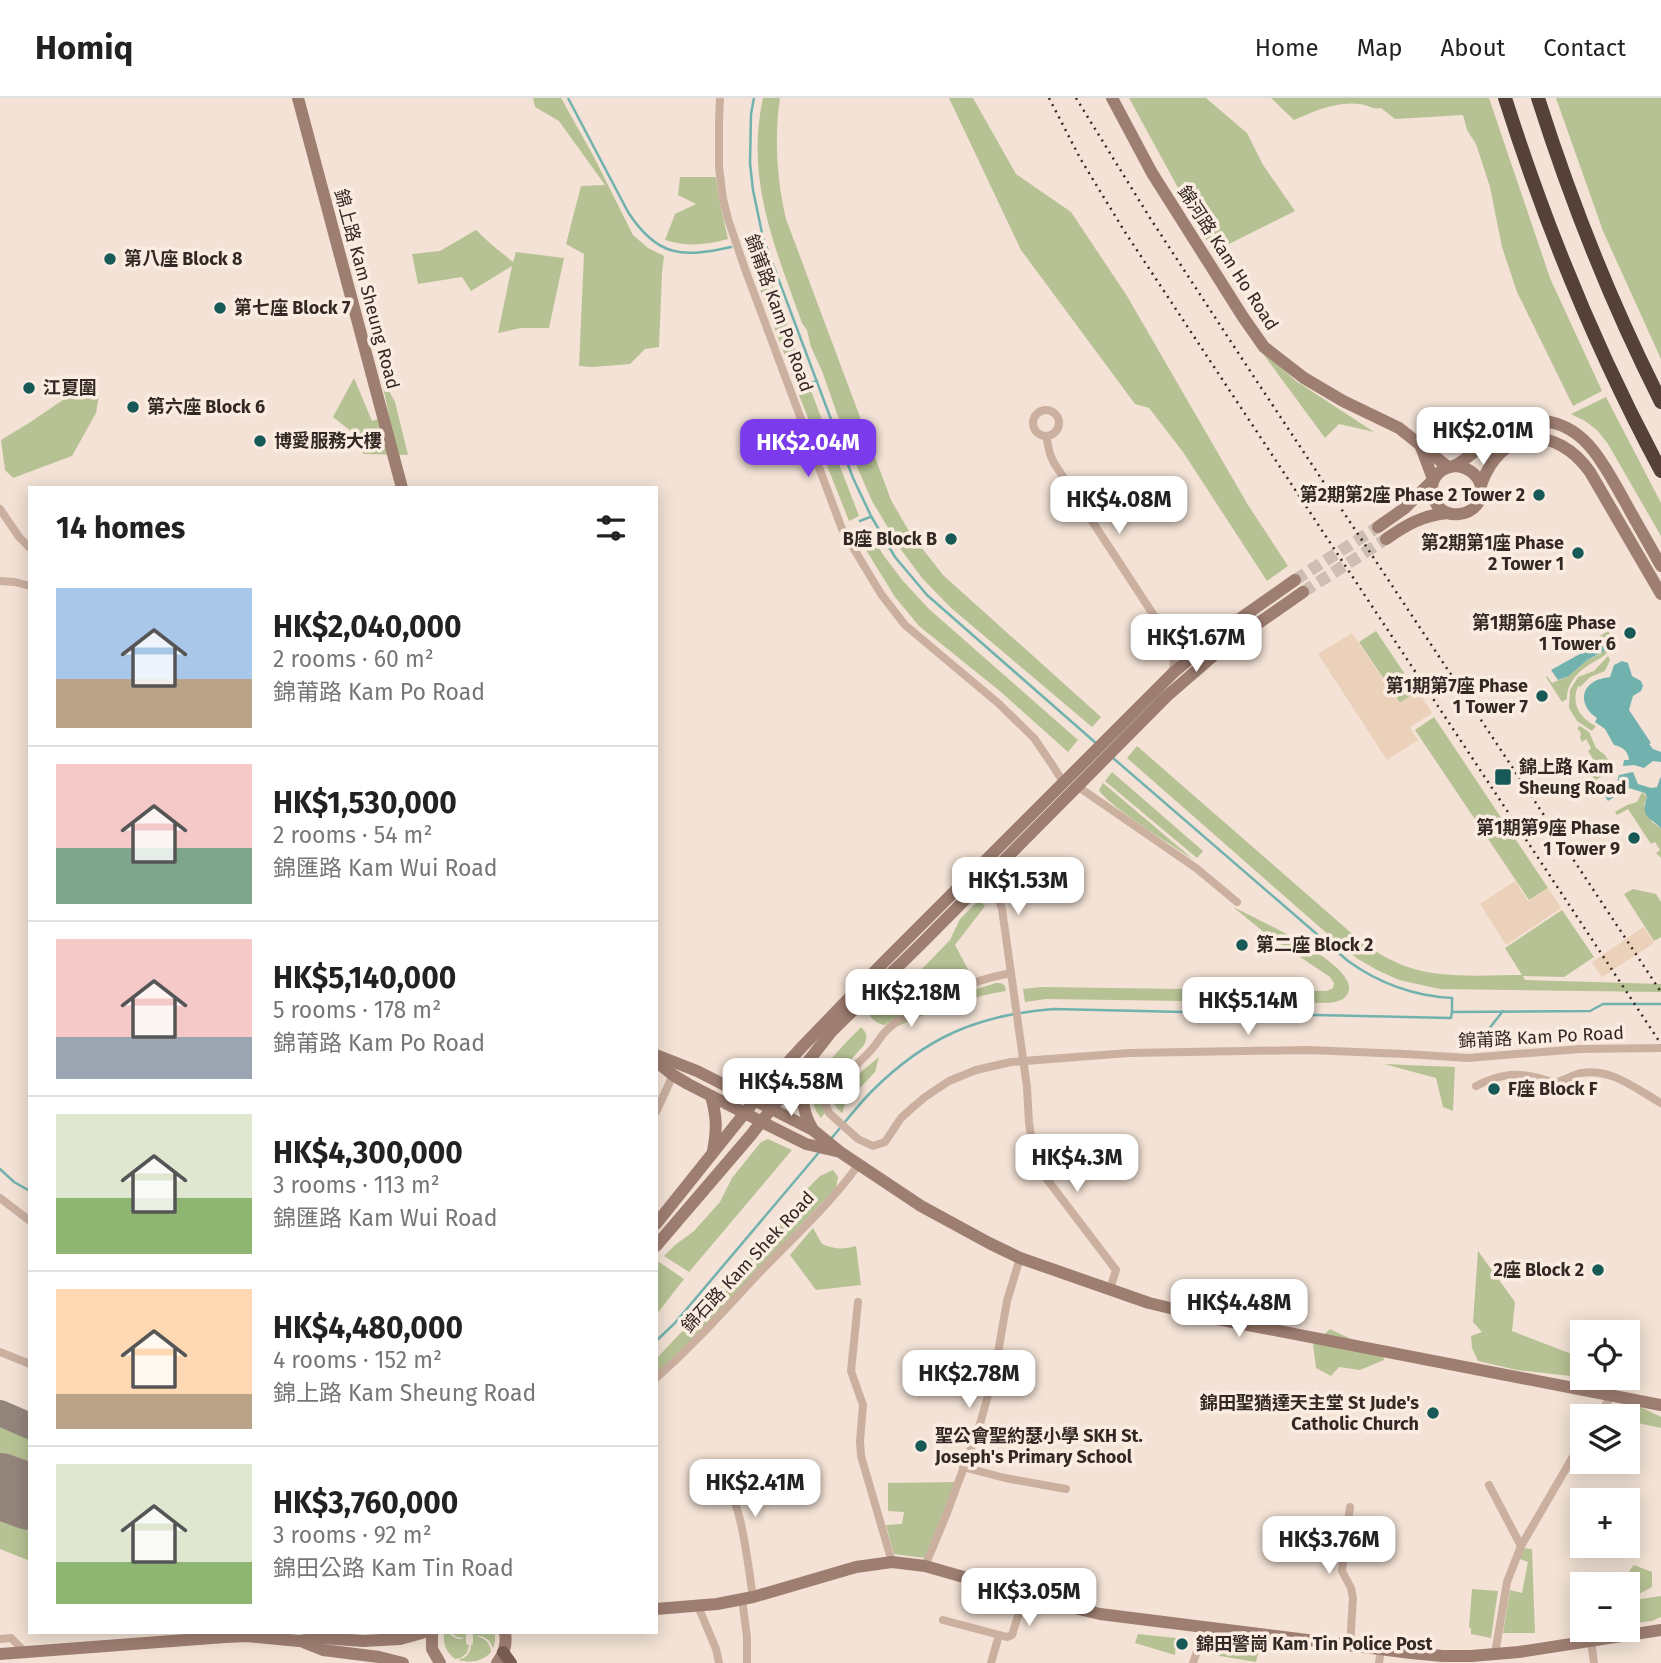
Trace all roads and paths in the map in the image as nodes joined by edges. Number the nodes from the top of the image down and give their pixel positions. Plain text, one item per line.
1 (298, 98) edge
2 (720, 98) edge
3 (1112, 98) edge
4 (1505, 98) edge
5 (1538, 98) edge
6 (1661, 402) edge
7 (1046, 436) dead end
8 (1420, 446) junction
9 (1451, 467) junction
10 (1661, 471) edge
11 (1433, 480) junction
12 (1481, 485) junction
13 (401, 486) edge
14 (0, 509) edge
15 (1448, 513) junction
16 (1378, 527) tunnel mouth
17 (1386, 539) tunnel mouth
18 (28, 546) edge
19 (1661, 566) edge
20 (1295, 580) tunnel mouth
21 (0, 581) edge
22 (28, 585) edge
23 (1303, 592) tunnel mouth
24 (1661, 594) edge
25 (1172, 643) junction
26 (1201, 648) junction
27 (1173, 673) junction
28 (1069, 781) junction
29 (984, 880) junction
30 (1237, 902) dead end
31 (1011, 973) junction
32 (1661, 1048) edge
33 (658, 1056) edge
34 (1024, 1060) junction
35 (658, 1063) edge
36 (807, 1065) junction
37 (673, 1075) junction
38 (1476, 1086) dead end
39 (711, 1096) junction
40 (755, 1100) junction
41 (1661, 1103) edge
42 (658, 1108) edge
43 (772, 1108) junction
44 (744, 1113) junction
45 (762, 1122) junction
46 (813, 1130) junction
47 (712, 1154) junction
48 (843, 1154) junction
49 (859, 1164) junction
50 (0, 1199) edge
51 (28, 1220) edge
52 (658, 1222) edge
53 (658, 1244) edge
54 (1020, 1258) junction
55 (1110, 1289) junction
56 (858, 1302) dead end
57 (0, 1352) edge
58 (28, 1363) edge
59 (658, 1376) edge
60 (1612, 1395) junction
61 (1606, 1404) edge
62 (1661, 1405) edge
63 (1570, 1462) edge
64 (963, 1467) junction
65 (710, 1468) dead end
66 (1489, 1485) dead end
67 (1066, 1489) dead end
68 (1350, 1507) dead end
69 (1521, 1546) junction
70 (892, 1562) junction
71 (925, 1566) junction
72 (1025, 1594) junction
73 (747, 1598) junction
74 (698, 1606) junction
75 (658, 1609) edge
76 (943, 1620) dead end
77 (1205, 1628) junction
78 (1661, 1630) edge
79 (1640, 1633) edge
80 (418, 1634) edge
81 (432, 1634) edge
82 (999, 1635) junction
83 (0, 1639) edge
84 (299, 1640) junction
85 (1579, 1642) edge
86 (1591, 1642) edge
87 (505, 1644) edge
88 (1350, 1645) junction
89 (1381, 1649) junction
90 (25, 1652) junction
91 (0, 1654) edge
92 (1495, 1654) junction
93 (403, 1663) edge
94 (440, 1663) edge
95 (511, 1663) edge
96 (719, 1663) edge
97 (747, 1663) edge
98 (991, 1663) edge
99 (1193, 1663) edge
100 (1379, 1663) edge
101 (1594, 1663) edge

1 - 13 main road, 錦上路 Kam Sheung Road
2 - 28 street, 錦莆路 Kam Po Road
3 - 8 main road, 錦河路 Kam Ho Road
4 - 10 highway
5 - 6 highway
7 - 25 street
8 - 9 main road, 錦河路 Kam Ho Road
8 - 11 main road
9 - 11 main road
9 - 12 main road
9 - 19 main road
11 - 15 main road
11 - 16 main road
12 - 15 main road
12 - 24 main road
14 - 18 street
15 - 17 main road
20 - 26 main road
21 - 22 street
23 - 28 main road
25 - 26 street
25 - 27 street
26 - 27 main road
27 - 28 main road
28 - 29 main road
28 - 30 street, 錦莆路 Kam Po Road
28 - 40 main road
29 - 31 street
29 - 36 main road
31 - 34 street
31 - 34 street, 錦莆路 Kam Po Road
32 - 34 street, 錦莆路 Kam Po Road
33 - 40 main road
34 - 55 street
35 - 37 main road
36 - 43 main road
36 - 46 main road
37 - 39 main road
37 - 42 street
38 - 41 street
39 - 44 main road
39 - 47 main road
40 - 43 main road
40 - 44 main road
43 - 45 main road
43 - 46 main road
44 - 45 main road
44 - 47 main road
45 - 48 main road
45 - 53 main road
46 - 48 main road
47 - 52 main road
48 - 49 main road
49 - 54 main road
49 - 59 street, 錦石路 Kam Shek Road
50 - 51 street
54 - 55 main road
54 - 64 street
55 - 60 main road
56 - 70 street
57 - 58 street
60 - 61 street
60 - 62 main road
63 - 69 street
64 - 67 street
64 - 71 street
65 - 73 street
66 - 69 street
68 - 88 street
69 - 92 street
70 - 71 main road
70 - 73 main road
71 - 72 main road
72 - 77 main road
72 - 82 street
73 - 74 main road
73 - 97 street
74 - 75 main road
74 - 96 street
76 - 82 street
77 - 88 main road
77 - 99 street
78 - 79 main road
80 - 84 main road
81 - 94 main road
82 - 98 street
83 - 90 street
84 - 90 main road
84 - 93 main road
85 - 92 main road
86 - 101 street
87 - 95 main road
88 - 89 main road
89 - 92 main road
89 - 100 street
90 - 91 main road

